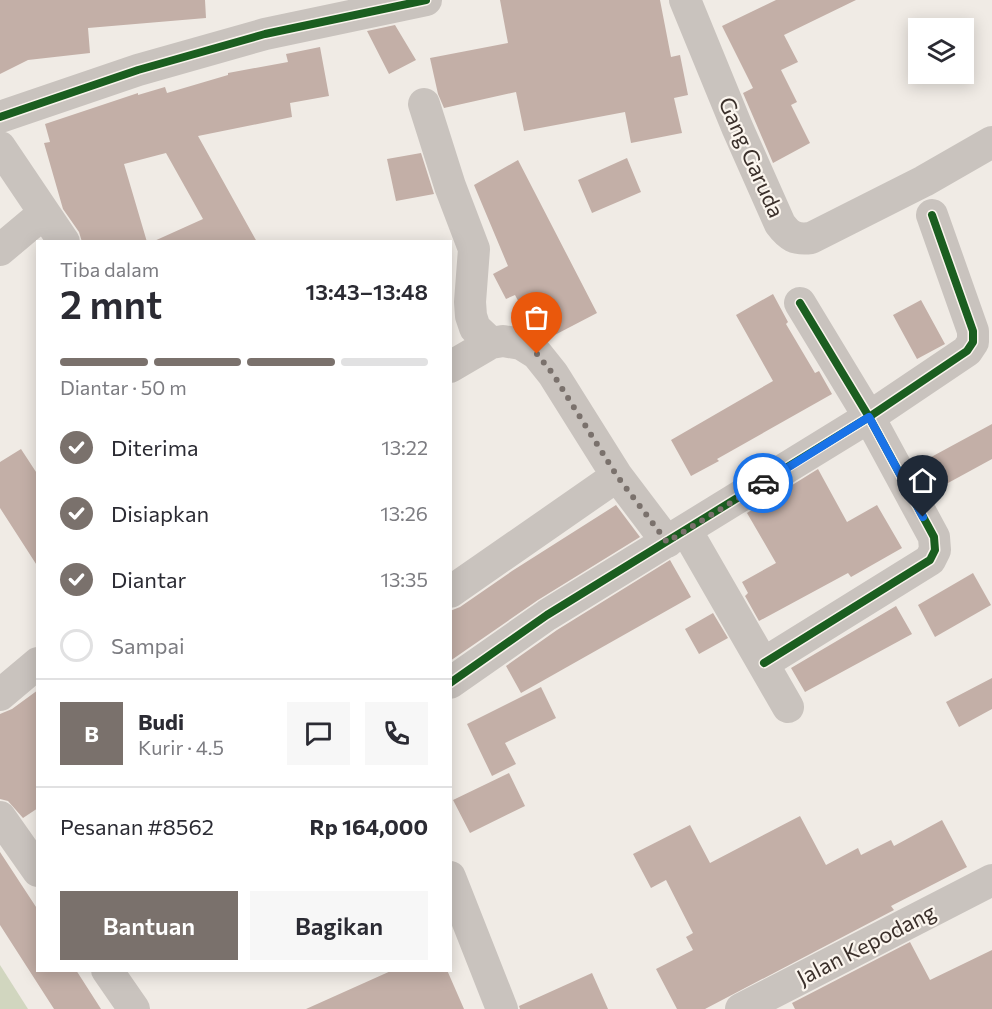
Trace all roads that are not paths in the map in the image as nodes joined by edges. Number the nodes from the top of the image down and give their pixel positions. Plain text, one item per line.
1 (426, 0) edge
2 (685, 0) edge
3 (424, 104) dead end
4 (0, 117) edge
5 (992, 142) edge
6 (0, 147) edge
7 (44, 213) junction
8 (932, 215) dead end
9 (62, 240) edge
10 (0, 250) edge
11 (800, 303) dead end
12 (491, 343) junction
13 (452, 366) edge
14 (869, 417) junction
15 (617, 476) junction
16 (676, 536) junction
17 (452, 591) edge
18 (764, 663) junction
19 (36, 665) edge
20 (452, 682) edge
21 (0, 695) edge
22 (788, 707) dead end
23 (0, 817) edge
24 (36, 868) edge
25 (992, 880) edge
26 (452, 882) edge
27 (108, 972) edge
28 (134, 1009) edge
29 (502, 1009) edge
30 (741, 1009) edge

1 - 4 street
2 - 5 street, Gang Garuda
3 - 12 street
6 - 7 street
7 - 9 street
7 - 10 street
8 - 14 street
11 - 14 street
12 - 13 street
12 - 15 street
14 - 16 street
14 - 18 street
15 - 16 street
15 - 17 street
16 - 18 street
16 - 20 street
18 - 22 street
19 - 21 street
23 - 24 street
25 - 30 street, Jalan Kepodang
26 - 29 street
27 - 28 street

